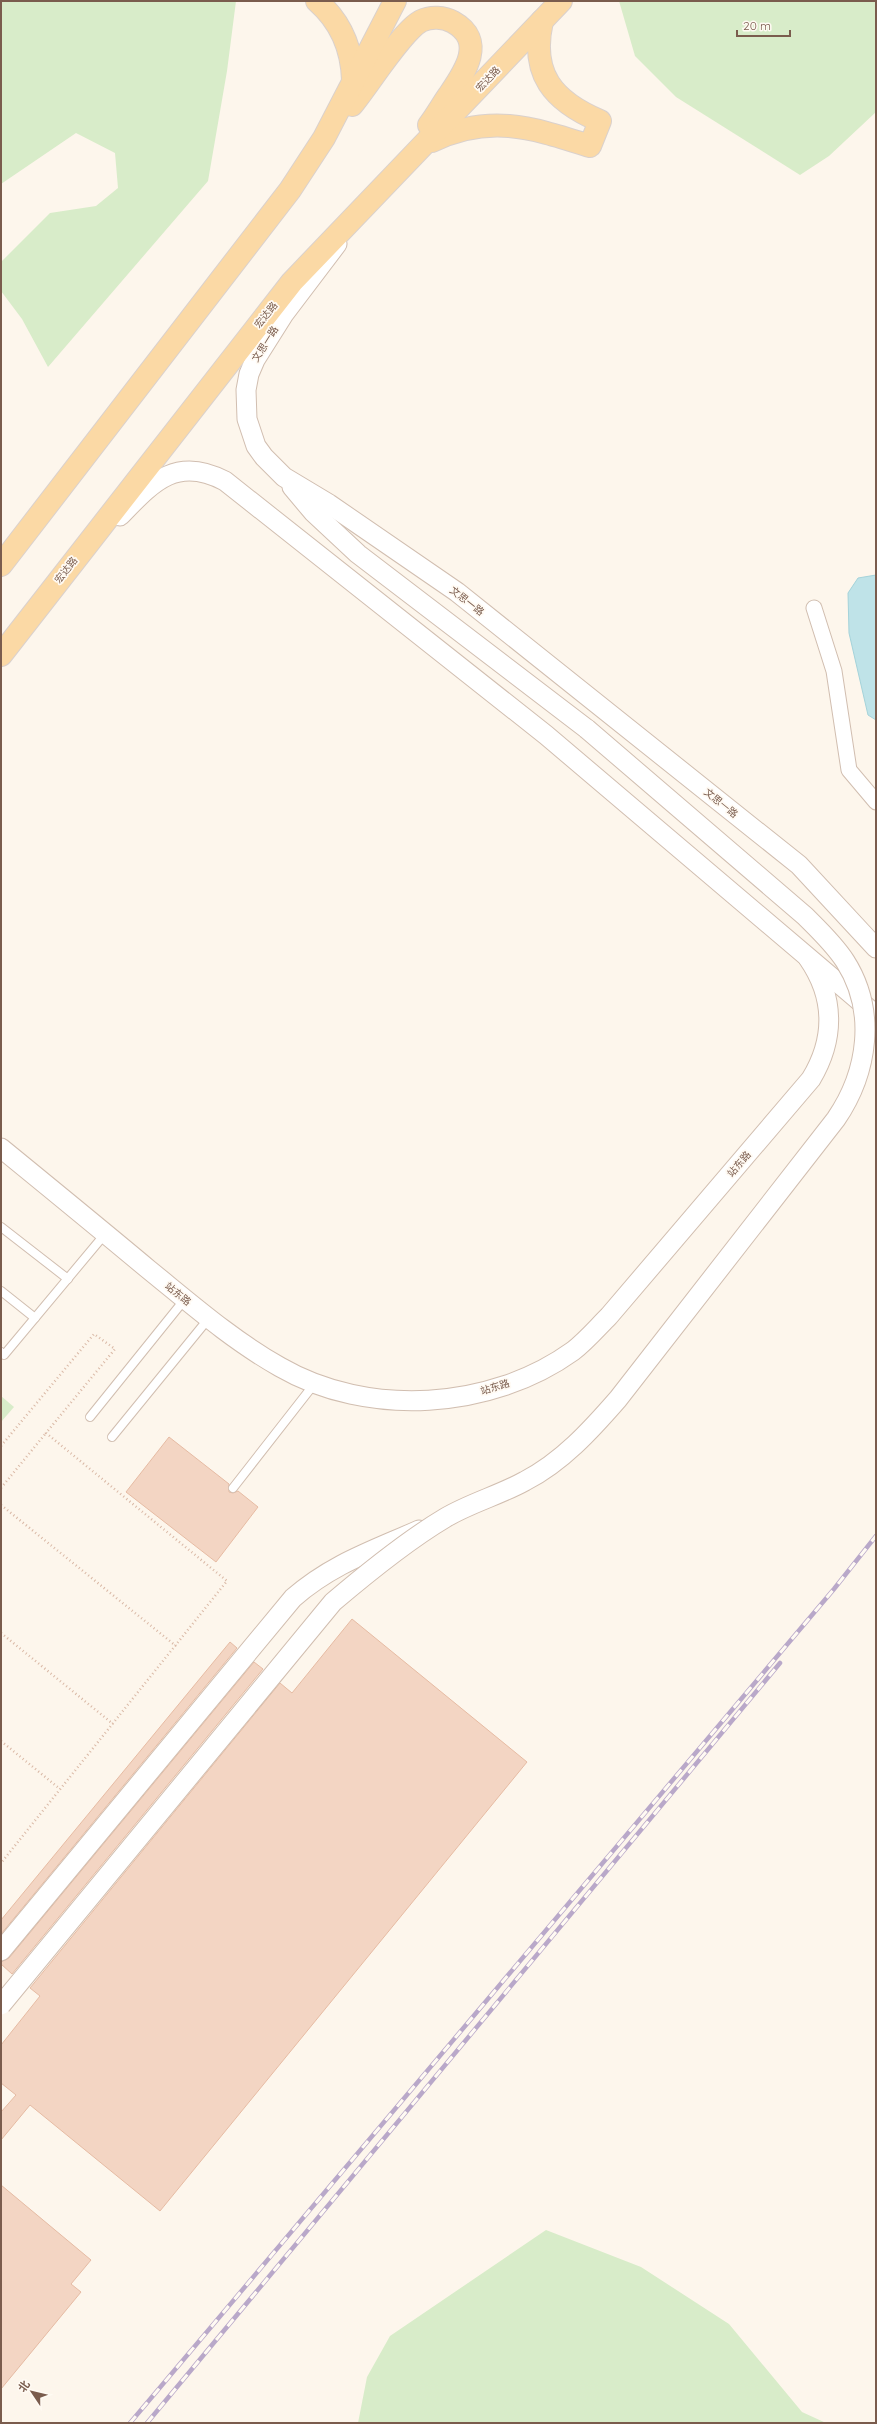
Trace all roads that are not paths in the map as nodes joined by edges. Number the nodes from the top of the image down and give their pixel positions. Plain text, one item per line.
1 (317, 1) edge
2 (395, 1) edge
3 (561, 1) edge
4 (542, 21) junction
5 (353, 80) junction
6 (324, 138) junction
7 (419, 149) junction
8 (382, 186) junction
9 (360, 209) junction
10 (284, 477) junction
11 (82, 550) junction
12 (1, 565) edge
13 (814, 608) dead end
14 (1, 655) edge
15 (876, 802) edge
16 (876, 948) edge
17 (808, 958) junction
18 (876, 1015) edge
19 (1, 1148) edge
20 (1, 1227) edge
21 (105, 1234) junction
22 (68, 1279) junction
23 (1, 1291) edge
24 (185, 1299) junction
25 (35, 1318) junction
26 (209, 1318) junction
27 (1, 1352) edge
28 (315, 1383) junction
29 (90, 1417) dead end
30 (112, 1437) dead end
31 (234, 1488) dead end
32 (446, 1517) junction
33 (1, 1951) edge
34 (1, 2005) edge

1 - 5 main road
2 - 5 main road
3 - 4 main road, 宏达路
4 - 7 main road, 宏达路
4 - 7 main road
5 - 6 main road
6 - 8 main road
6 - 12 main road
7 - 8 main road, 宏达路
8 - 9 main road, 宏达路
9 - 10 street, 文思一路
9 - 11 main road, 宏达路
10 - 16 street, 文思一路
10 - 32 street, bridge
11 - 14 main road, 宏达路
11 - 17 street
13 - 15 street
17 - 18 street
17 - 28 street, 站东路
19 - 21 street, 站东路
20 - 22 lane
21 - 22 lane
21 - 24 street, 站东路
22 - 25 lane
23 - 25 lane
24 - 26 street, 站东路
24 - 29 lane
25 - 27 lane
26 - 28 street, 站东路
26 - 30 lane
28 - 31 lane
32 - 33 street, bridge
32 - 34 street, bridge

